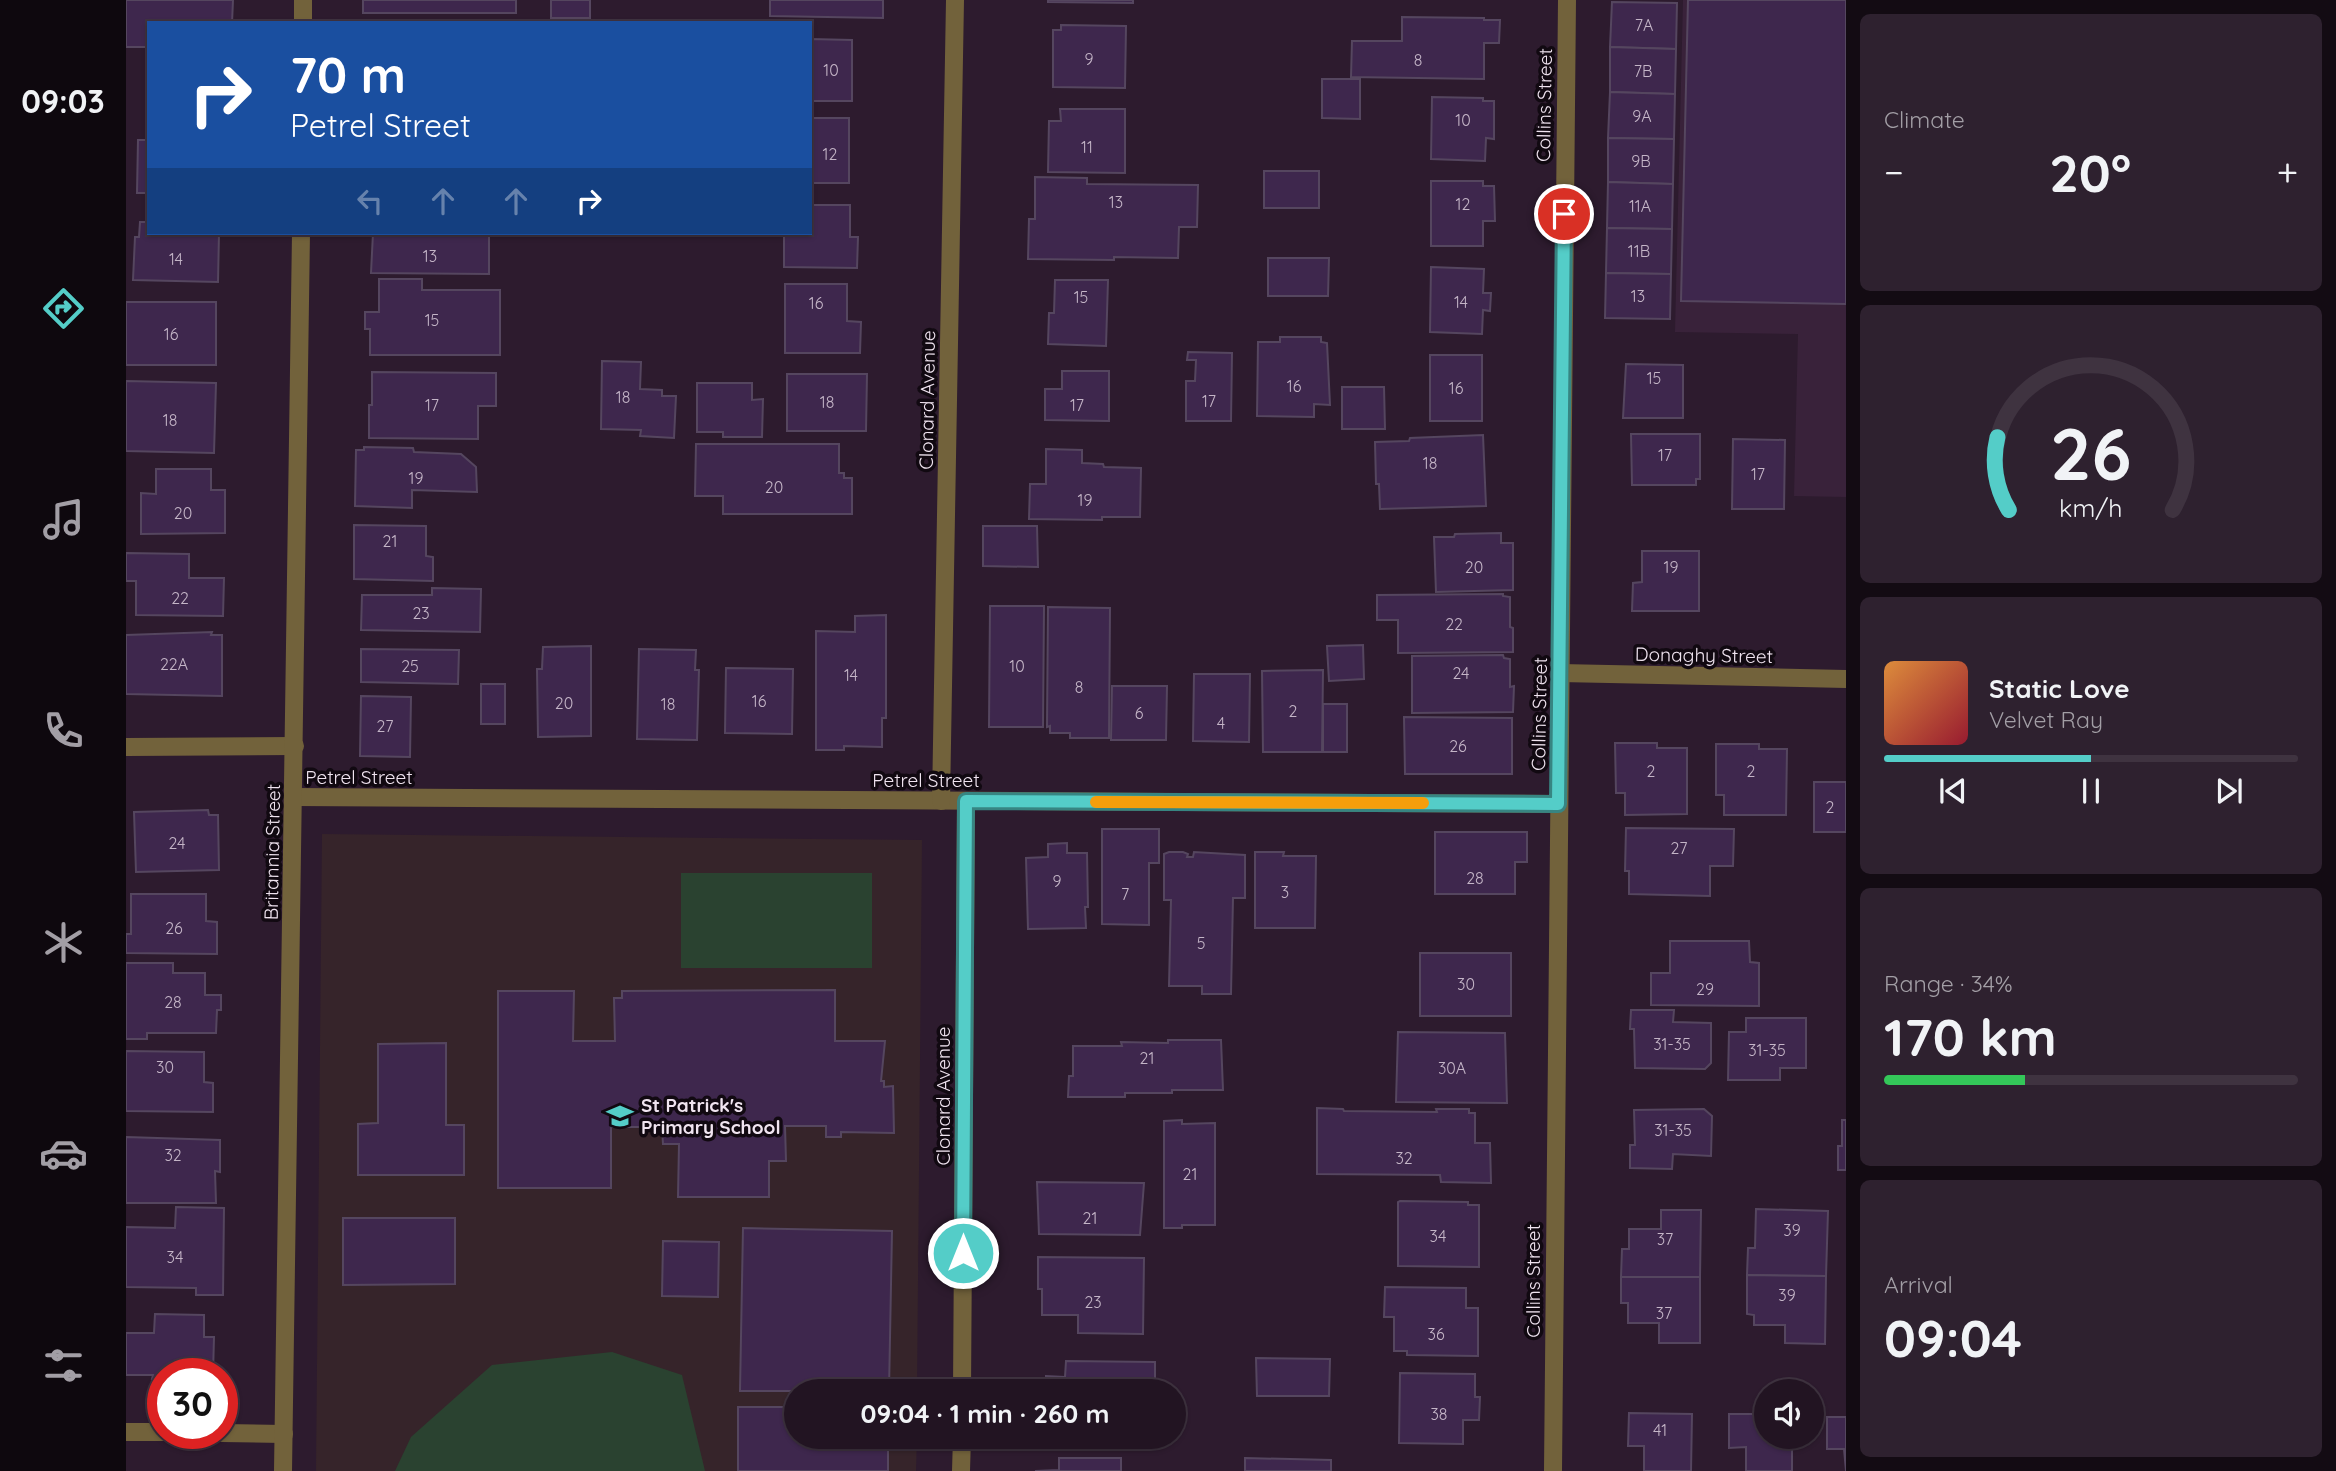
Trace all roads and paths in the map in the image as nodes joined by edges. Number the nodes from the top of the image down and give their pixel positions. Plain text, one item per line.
1 (303, 0) edge
2 (956, 0) edge
3 (1567, 0) edge
4 (303, 21) edge
5 (301, 235) edge
6 (1560, 673) junction
7 (1846, 679) edge
8 (295, 746) junction
9 (126, 747) edge
10 (294, 797) junction
11 (941, 801) junction
12 (966, 801) junction
13 (1558, 804) junction
14 (962, 1379) edge
15 (126, 1432) edge
16 (147, 1432) edge
17 (238, 1433) edge
18 (284, 1434) junction
19 (962, 1449) edge
20 (284, 1471) edge
21 (961, 1471) edge
22 (1553, 1471) edge

1 - 4 street
2 - 11 street, Clonard Avenue
3 - 6 street, Collins Street
5 - 8 street, Britannia Street
6 - 7 street, Donaghy Street
6 - 13 street, Collins Street
8 - 9 street
8 - 10 street, Britannia Street
10 - 11 street, Petrel Street
10 - 18 street, Britannia Street
11 - 12 street, Petrel Street
12 - 13 street, Petrel Street
12 - 14 street, Clonard Avenue
13 - 22 street, Collins Street
15 - 16 street
17 - 18 street
18 - 20 street, Britannia Street
19 - 21 street

